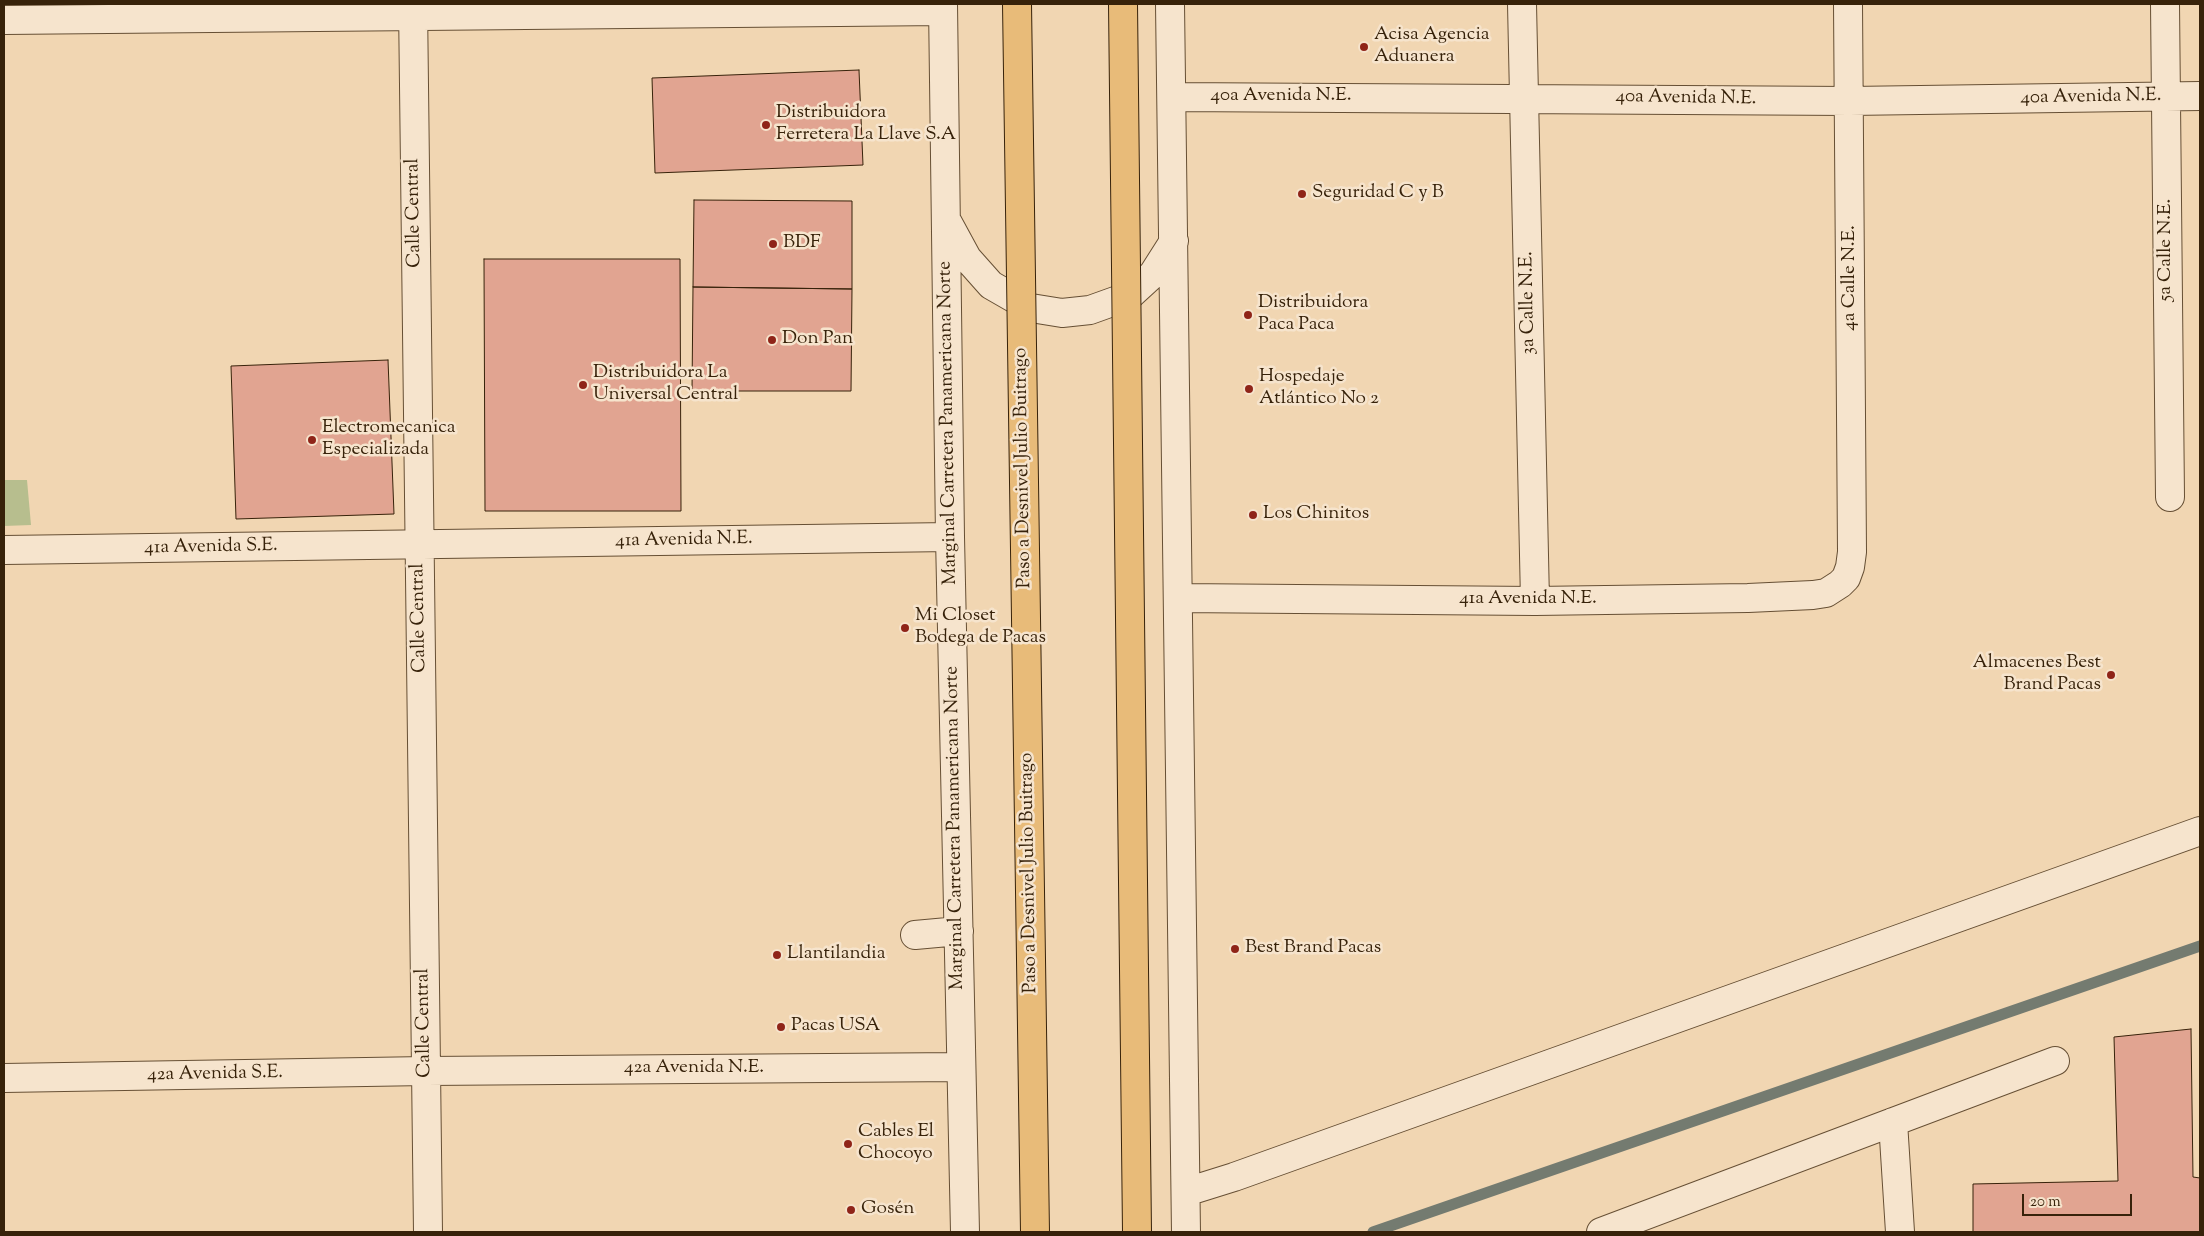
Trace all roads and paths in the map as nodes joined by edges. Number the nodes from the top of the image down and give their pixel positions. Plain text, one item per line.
1 (1018, 4) edge
2 (1123, 4) edge
3 (1170, 4) edge
4 (1522, 4) edge
5 (1848, 4) edge
6 (2165, 4) edge
7 (943, 8) edge
8 (413, 10) edge
9 (4, 20) edge
10 (2200, 96) edge
11 (1172, 97) junction
12 (2166, 97) junction
13 (1524, 98) junction
14 (1850, 101) junction
15 (946, 220) junction
16 (1174, 241) junction
17 (2170, 497) dead end
18 (950, 537) junction
19 (419, 544) junction
20 (4, 550) edge
21 (1852, 552) joint
22 (1179, 598) junction
23 (1535, 601) junction
24 (2200, 831) edge
25 (959, 931) junction
26 (915, 935) dead end
27 (2055, 1061) dead end
28 (961, 1067) junction
29 (426, 1071) junction
30 (4, 1078) edge
31 (1893, 1122) junction
32 (1186, 1192) junction
33 (428, 1232) edge
34 (965, 1232) edge
35 (1035, 1232) edge
36 (1137, 1232) edge
37 (1186, 1232) edge
38 (1601, 1232) edge
39 (1900, 1232) edge

1 - 35 highway, Paso a Desnivel Julio Buitrago, bridge
2 - 36 highway, bridge
3 - 11 street
4 - 13 street, 3a Calle N.E.
5 - 14 street, 4a Calle N.E.
6 - 12 street, 5a Calle N.E.
7 - 8 street
7 - 15 street, Marginal Carretera Panamericana Norte
8 - 9 street
8 - 19 street, Calle Central
10 - 12 street, 40a Avenida N.E.
11 - 13 street, 40a Avenida N.E.
11 - 16 street
12 - 14 street, 40a Avenida N.E.
12 - 17 street, 5a Calle N.E.
13 - 14 street, 40a Avenida N.E.
13 - 23 street, 3a Calle N.E.
14 - 21 street, 4a Calle N.E.
15 - 16 street
15 - 18 street, Marginal Carretera Panamericana Norte
16 - 22 street
18 - 19 street, 41a Avenida N.E.
18 - 25 street, Marginal Carretera Panamericana Norte
19 - 20 street, 41a Avenida S.E.
19 - 29 street, Calle Central
21 - 23 street, 41a Avenida N.E.
22 - 23 street, 41a Avenida N.E.
22 - 32 street
24 - 32 street
25 - 26 street
25 - 28 street, Marginal Carretera Panamericana Norte
27 - 31 street
28 - 29 street, 42a Avenida N.E.
28 - 34 street, Marginal Carretera Panamericana Norte
29 - 30 street, 42a Avenida S.E.
29 - 33 street, Calle Central
31 - 38 street
31 - 39 street
32 - 37 street

